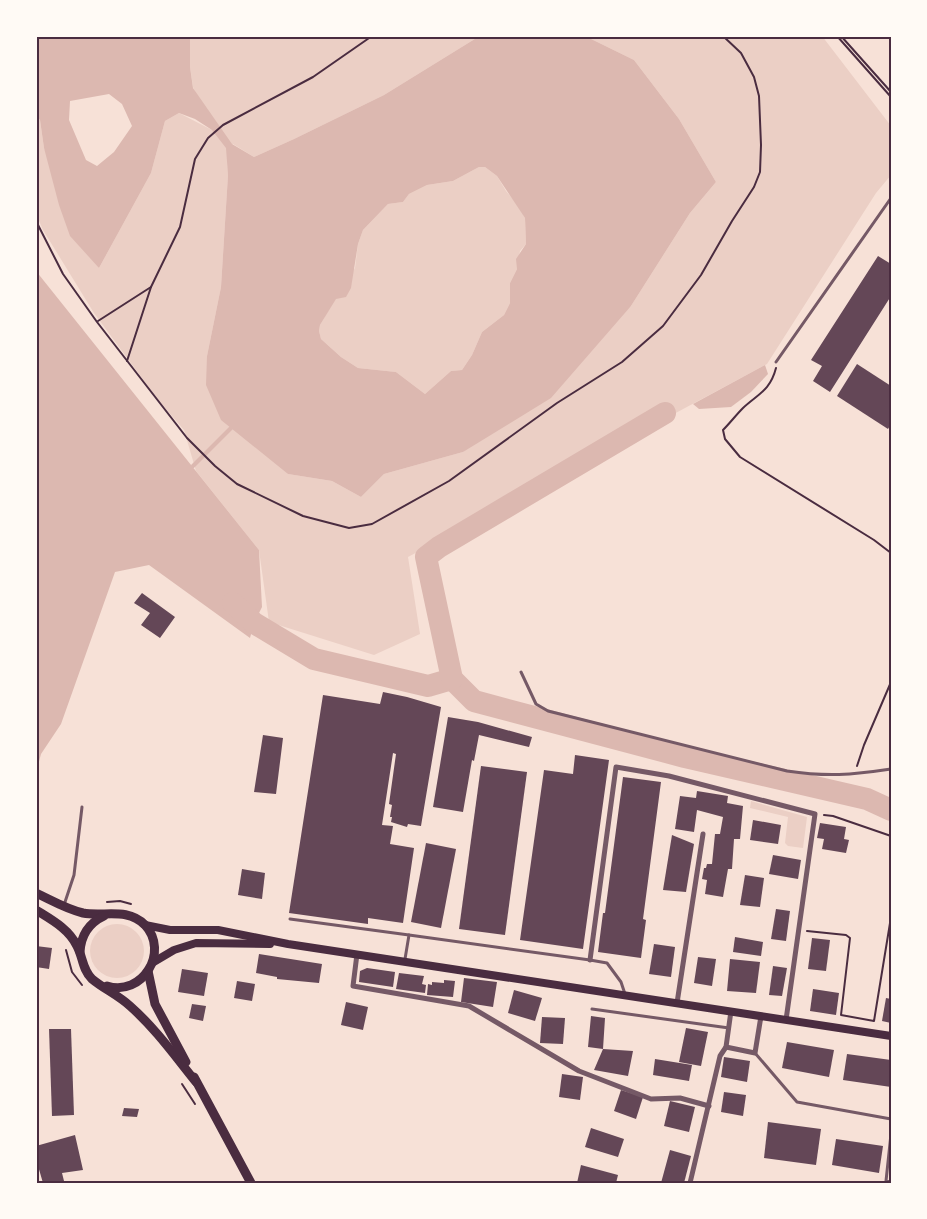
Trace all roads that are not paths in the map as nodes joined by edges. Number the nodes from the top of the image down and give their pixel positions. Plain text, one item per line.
1 (891, 198) edge
2 (776, 362) road end
3 (521, 672) dead end
4 (891, 769) edge
5 (82, 807) dead end
6 (703, 834) dead end
7 (36, 893) edge
8 (63, 906) junction
9 (36, 910) edge
10 (109, 914) junction
11 (290, 919) dead end
12 (145, 925) junction
13 (409, 935) junction
14 (288, 944) junction
15 (80, 953) junction
16 (357, 954) junction
17 (591, 960) junction
18 (404, 962) junction
19 (150, 967) junction
20 (102, 985) junction
21 (626, 995) junction
22 (677, 1003) junction
23 (592, 1009) dead end
24 (731, 1011) junction
25 (762, 1016) junction
26 (786, 1020) junction
27 (729, 1028) junction
28 (891, 1036) edge
29 (726, 1047) junction
30 (755, 1053) junction
31 (196, 1082) junction
32 (709, 1106) junction
33 (891, 1119) edge
34 (891, 1134) edge
35 (891, 1182) edge
36 (251, 1183) edge
37 (690, 1183) edge

1 - 2 lane
3 - 4 lane
5 - 8 lane
6 - 22 street
7 - 8 main road
8 - 10 main road
9 - 15 main road
10 - 12 main road
10 - 15 main road
11 - 13 lane
12 - 14 main road
12 - 19 main road
13 - 17 lane
13 - 18 lane
14 - 16 main road
14 - 19 main road
15 - 20 main road
16 - 18 main road
16 - 32 street
17 - 21 lane
17 - 26 street
18 - 21 main road
19 - 20 main road
19 - 31 main road
20 - 31 main road
21 - 22 main road
22 - 24 main road
23 - 27 lane
24 - 25 main road
24 - 27 street
25 - 26 main road
25 - 30 street
26 - 28 main road
27 - 29 street
29 - 30 street
29 - 32 street
30 - 33 lane
31 - 36 main road
32 - 37 street
34 - 35 lane

